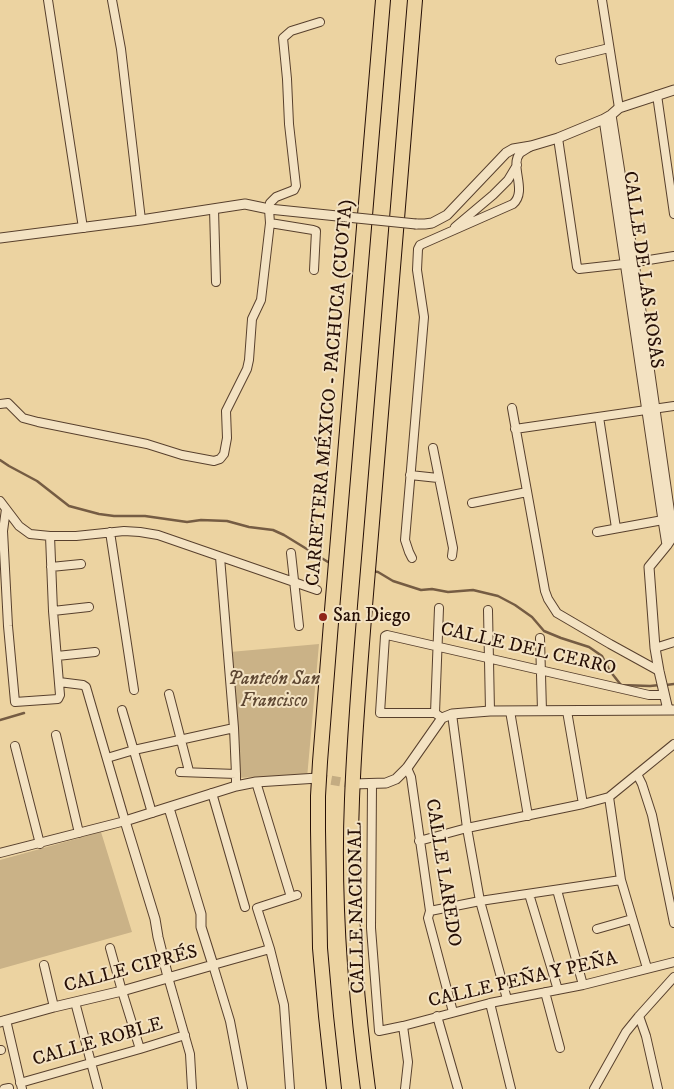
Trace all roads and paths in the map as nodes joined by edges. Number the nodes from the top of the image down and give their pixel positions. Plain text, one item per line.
1 (48, 0) edge
2 (112, 0) edge
3 (383, 0) edge
4 (415, 0) edge
5 (602, 0) edge
6 (320, 22) dead end
7 (610, 48) junction
8 (560, 60) dead end
9 (674, 90) edge
10 (657, 95) junction
11 (618, 108) junction
12 (607, 117) junction
13 (558, 138) junction
14 (531, 146) junction
15 (517, 165) junction
16 (214, 209) junction
17 (269, 209) junction
18 (674, 214) edge
19 (141, 220) junction
20 (270, 223) junction
21 (83, 228) junction
22 (449, 232) junction
23 (0, 238) edge
24 (674, 256) edge
25 (634, 262) junction
26 (624, 264) junction
27 (314, 270) dead end
28 (216, 282) dead end
29 (0, 404) edge
30 (674, 406) edge
31 (512, 408) dead end
32 (651, 410) junction
33 (600, 417) junction
34 (516, 429) junction
35 (433, 448) dead end
36 (410, 476) junction
37 (438, 478) junction
38 (527, 492) junction
39 (0, 501) edge
40 (472, 503) dead end
41 (6, 510) junction
42 (662, 520) junction
43 (616, 528) junction
44 (110, 532) junction
45 (597, 532) dead end
46 (50, 536) junction
47 (670, 538) edge
48 (291, 553) dead end
49 (452, 556) dead end
50 (220, 557) junction
51 (412, 558) dead end
52 (81, 564) dead end
53 (51, 567) junction
54 (294, 583) junction
55 (317, 590) dead end
56 (89, 607) dead end
57 (439, 608) dead end
58 (488, 610) dead end
59 (53, 611) junction
60 (298, 626) dead end
61 (540, 638) dead end
62 (674, 642) edge
63 (438, 646) junction
64 (655, 648) junction
65 (95, 652) dead end
66 (57, 656) junction
67 (488, 657) junction
68 (541, 670) junction
69 (659, 671) junction
70 (59, 682) junction
71 (662, 689) junction
72 (134, 690) dead end
73 (169, 694) dead end
74 (122, 710) dead end
75 (671, 710) edge
76 (490, 711) junction
77 (510, 711) junction
78 (542, 711) junction
79 (567, 711) junction
80 (452, 714) junction
81 (438, 715) junction
82 (234, 728) junction
83 (56, 735) dead end
84 (182, 740) junction
85 (674, 744) edge
86 (15, 746) dead end
87 (134, 750) junction
88 (106, 758) junction
89 (407, 768) junction
90 (190, 771) junction
91 (180, 772) dead end
92 (236, 774) junction
93 (637, 774) junction
94 (318, 778) tunnel mouth
95 (256, 782) junction
96 (353, 784) tunnel mouth
97 (372, 784) junction
98 (236, 786) junction
99 (212, 793) junction
100 (609, 797) junction
101 (583, 804) junction
102 (169, 808) junction
103 (152, 813) junction
104 (528, 816) junction
105 (125, 821) junction
106 (466, 828) junction
107 (79, 833) junction
108 (419, 841) junction
109 (40, 844) junction
110 (0, 853) edge
111 (621, 880) junction
112 (557, 890) junction
113 (529, 894) junction
114 (480, 901) junction
115 (244, 907) dead end
116 (430, 911) junction
117 (632, 919) junction
118 (674, 923) edge
119 (597, 929) dead end
120 (110, 948) dead end
121 (270, 949) junction
122 (674, 962) edge
123 (44, 965) dead end
124 (213, 965) junction
125 (647, 968) junction
126 (674, 977) edge
127 (168, 978) junction
128 (583, 985) junction
129 (558, 990) junction
130 (122, 991) junction
131 (545, 992) junction
132 (507, 999) junction
133 (75, 1002) junction
134 (490, 1002) junction
135 (54, 1007) junction
136 (453, 1012) junction
137 (438, 1016) junction
138 (639, 1016) junction
139 (3, 1021) edge
140 (403, 1026) junction
141 (379, 1031) joint
142 (185, 1035) junction
143 (560, 1048) dead end
144 (140, 1049) junction
145 (92, 1063) junction
146 (21, 1086) edge
147 (98, 1089) edge
148 (192, 1089) edge
149 (243, 1089) edge
150 (290, 1089) edge
151 (334, 1089) edge
152 (368, 1089) edge
153 (405, 1089) edge
154 (458, 1089) edge
155 (510, 1089) edge
156 (594, 1089) edge
157 (658, 1089) edge

1 - 21 street
2 - 19 street
3 - 151 highway, CARRETERA MÉXICO - PACHUCA (CUOTA)
4 - 152 highway
5 - 7 street
6 - 17 street
7 - 8 street
7 - 11 street
9 - 10 street
10 - 11 street
10 - 18 street
11 - 12 street
12 - 13 street
12 - 25 street, CALLE DE LAS ROSAS
12 - 26 street, CALLE DE LAS ROSAS
13 - 14 street
13 - 26 street
14 - 15 street
14 - 17 street, bridge
15 - 22 street
15 - 22 street
16 - 17 street
16 - 19 street
16 - 28 street
17 - 20 street
19 - 21 street
20 - 27 street
20 - 29 street
21 - 23 street
22 - 36 street
24 - 25 street
25 - 26 street
25 - 32 street, CALLE DE LAS ROSAS
26 - 32 street, CALLE DE LAS ROSAS
30 - 32 street
31 - 34 street
32 - 33 street
32 - 42 street, CALLE DE LAS ROSAS
32 - 47 street, CALLE DE LAS ROSAS
33 - 34 street
33 - 43 street
34 - 38 street
35 - 37 street
36 - 37 street
36 - 51 street
37 - 49 street
38 - 40 street
38 - 69 street
39 - 41 street
41 - 46 street
41 - 70 street
42 - 43 street
42 - 47 street, CALLE DE LAS ROSAS
43 - 45 street
44 - 46 street
44 - 50 street
44 - 72 street
46 - 53 street
47 - 64 street
48 - 54 street
50 - 54 street
50 - 82 street
52 - 53 street
53 - 59 street
54 - 55 street
54 - 60 street
56 - 59 street
57 - 63 street
58 - 67 street
59 - 66 street
61 - 68 street
62 - 64 street
63 - 67 street, CALLE DEL CERRO
63 - 81 street
63 - 81 street, CALLE DEL CERRO
64 - 69 street
65 - 66 street
66 - 70 street
67 - 68 street, CALLE DEL CERRO
67 - 76 street
68 - 71 street, CALLE DEL CERRO
68 - 78 street
69 - 71 street
70 - 88 street
71 - 75 street
73 - 84 street
74 - 87 street
75 - 79 street
76 - 77 street
76 - 80 street
77 - 78 street
77 - 104 street
78 - 79 street
79 - 101 street
80 - 81 street
80 - 106 street
81 - 89 street
82 - 84 street
82 - 92 street
83 - 107 street
84 - 87 street
84 - 90 street
85 - 93 street
86 - 109 street
87 - 88 street
87 - 103 street
88 - 105 street
89 - 97 street
89 - 108 street, CALLE LAREDO
90 - 91 street
90 - 92 street
92 - 98 street
93 - 100 street
93 - 118 street
94 - 95 street
95 - 98 street
95 - 121 street
96 - 97 street
97 - 141 street, CALLE NACIONAL
98 - 99 street
99 - 102 street
99 - 115 street
100 - 101 street
100 - 111 street
101 - 104 street
102 - 103 street
102 - 124 street
103 - 105 street
104 - 106 street
105 - 107 street
105 - 127 street
106 - 108 street
106 - 114 street
107 - 109 street
108 - 116 street, CALLE LAREDO
109 - 110 street
111 - 112 street
111 - 117 street
112 - 113 street
112 - 128 street
113 - 114 street
113 - 129 street
114 - 116 street
114 - 132 street
116 - 136 street, CALLE LAREDO
117 - 119 street
117 - 125 street
120 - 130 street
121 - 124 street, CALLE CIPRÉS
121 - 150 street
122 - 125 street, CALLE PEÑA Y PEÑA
123 - 135 street
124 - 127 street, CALLE CIPRÉS
124 - 149 street
125 - 128 street, CALLE PEÑA Y PEÑA
126 - 138 street
127 - 130 street, CALLE CIPRÉS
127 - 142 street
128 - 129 street, CALLE PEÑA Y PEÑA
129 - 131 street, CALLE PEÑA Y PEÑA
130 - 133 street, CALLE CIPRÉS
130 - 144 street
131 - 132 street, CALLE PEÑA Y PEÑA
131 - 143 street
132 - 134 street, CALLE PEÑA Y PEÑA
133 - 135 street, CALLE CIPRÉS
133 - 145 street
134 - 136 street, CALLE PEÑA Y PEÑA
134 - 155 street
135 - 139 street, CALLE CIPRÉS
136 - 137 street, CALLE PEÑA Y PEÑA
137 - 140 street, CALLE PEÑA Y PEÑA
137 - 154 street
138 - 156 street
138 - 157 street
139 - 146 street
140 - 141 street, CALLE PEÑA Y PEÑA
140 - 153 street
142 - 144 street, CALLE ROBLE
142 - 148 street
144 - 145 street, CALLE ROBLE
145 - 146 street, CALLE ROBLE
145 - 147 street

